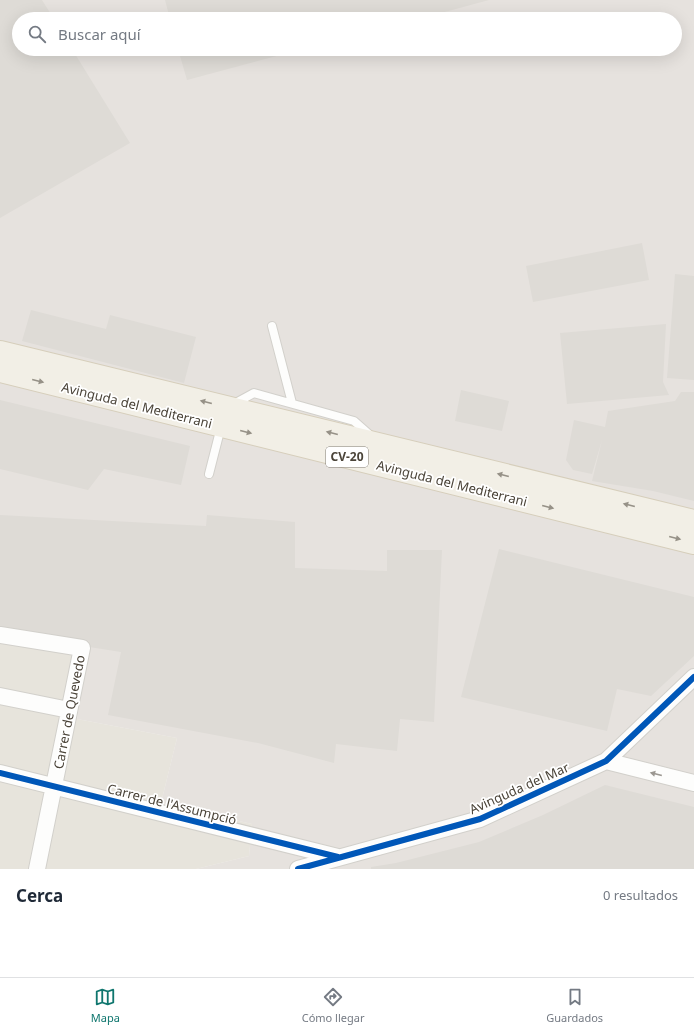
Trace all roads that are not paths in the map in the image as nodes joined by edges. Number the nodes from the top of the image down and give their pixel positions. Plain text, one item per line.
1 (272, 326) dead end
2 (0, 352) edge
3 (0, 371) edge
4 (292, 403) junction
5 (224, 416) junction
6 (381, 445) junction
7 (209, 474) dead end
8 (694, 521) edge
9 (694, 543) edge
10 (0, 635) edge
11 (694, 677) edge
12 (0, 696) edge
13 (70, 710) junction
14 (606, 761) junction
15 (0, 773) edge
16 (694, 783) edge
17 (54, 786) junction
18 (340, 858) junction
19 (37, 869) edge
20 (298, 869) edge

1 - 4 lane
5 -> 2 main road, Avinguda del Mediterrani / CV-20
3 -> 5 main road, Avinguda del Mediterrani / CV-20
4 - 5 lane
4 - 6 lane
6 -> 5 main road, Avinguda del Mediterrani / CV-20
5 - 7 lane
5 -> 9 main road, Avinguda del Mediterrani / CV-20
8 -> 6 main road, Avinguda del Mediterrani / CV-20
10 - 13 street, Carrer de Quevedo
11 - 14 street, Avinguda del Mar
12 - 13 street
13 - 17 street, Carrer de Quevedo
16 -> 14 street
14 - 18 street, Avinguda del Mar
15 - 17 street, Carrer de l'Assumpció
17 - 18 street, Carrer de l'Assumpció
17 - 19 street, Carrer de Quevedo
18 - 20 street, Avinguda del Mar

